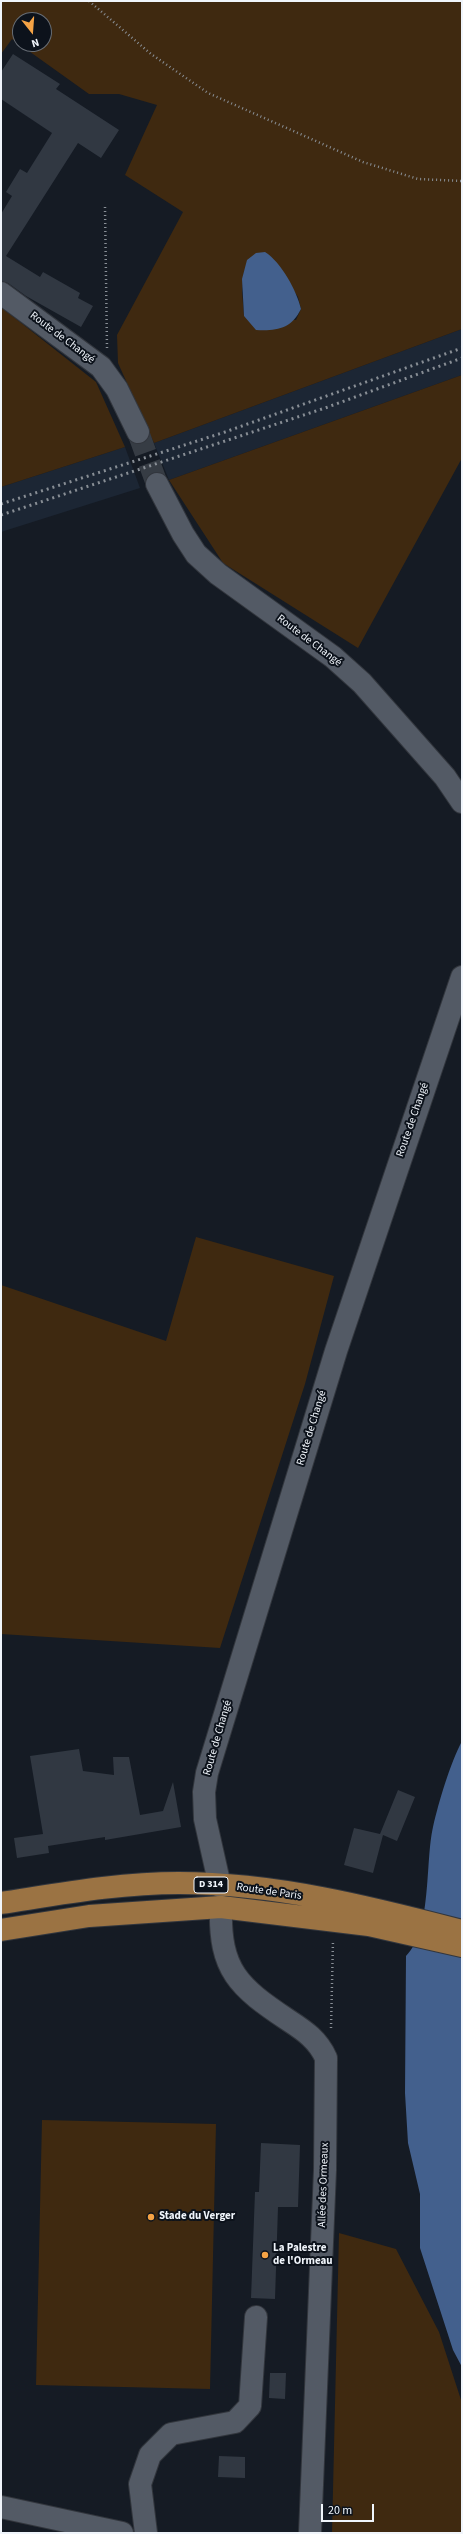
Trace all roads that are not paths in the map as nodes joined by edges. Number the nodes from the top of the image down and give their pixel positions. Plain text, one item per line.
1 (1, 293) edge
2 (138, 432) tunnel mouth
3 (157, 484) tunnel mouth
4 (462, 802) edge
5 (462, 977) edge
6 (221, 1896) junction
7 (1, 1903) edge
8 (403, 1924) junction
9 (1, 1930) edge
10 (462, 1931) edge
11 (462, 1946) edge
12 (256, 2317) dead end
13 (1, 2507) edge
14 (122, 2533) edge
15 (146, 2533) edge
16 (310, 2533) edge

1 - 2 street, Route de Changé
3 - 4 street, Route de Changé
5 - 6 street, Route de Changé
6 - 7 main road, Route de Paris / D 314
6 - 8 main road, Route de Paris / D 314
6 - 8 main road, Route de Paris / D 314
6 - 9 main road, Route de Paris / D 314
6 - 16 street, Allée des Ormeaux
8 - 10 main road, Route de Paris / D 314
8 - 11 main road, Route de Paris / D 314
12 - 15 street
13 - 14 street

